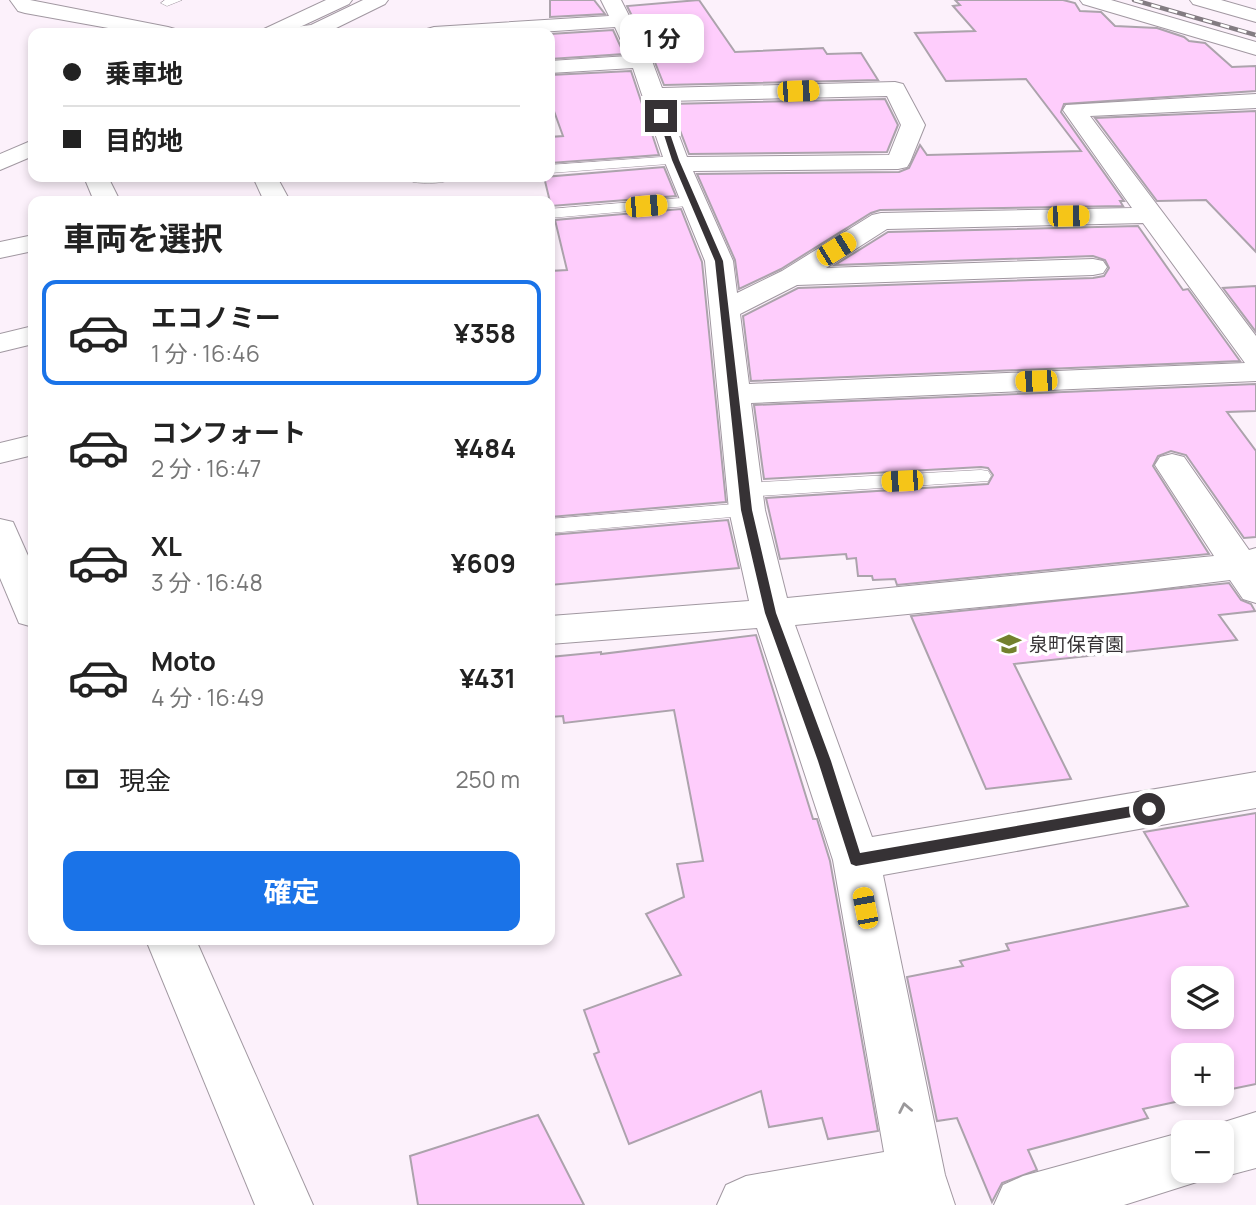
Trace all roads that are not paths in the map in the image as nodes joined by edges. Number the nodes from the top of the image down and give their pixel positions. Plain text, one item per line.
1 (320, 0) edge
2 (342, 0) edge
3 (378, 0) edge
4 (1090, 0) edge
5 (1200, 0) edge
6 (1242, 0) edge
7 (22, 4) edge
8 (1223, 7) junction
9 (616, 11) edge
10 (0, 12) edge
11 (1256, 16) edge
12 (144, 28) edge
13 (278, 28) edge
14 (281, 28) edge
15 (321, 28) edge
16 (475, 28) edge
17 (1256, 49) edge
18 (555, 68) edge
19 (647, 78) junction
20 (1256, 101) edge
21 (28, 149) edge
22 (677, 162) junction
23 (0, 163) edge
24 (555, 169) edge
25 (694, 202) junction
26 (555, 215) edge
27 (1149, 215) junction
28 (28, 244) edge
29 (0, 250) edge
30 (1093, 267) dead end
31 (792, 277) junction
32 (724, 310) junction
33 (28, 336) edge
34 (0, 343) edge
35 (1256, 357) edge
36 (1256, 372) edge
37 (734, 394) junction
38 (28, 446) edge
39 (0, 453) edge
40 (1172, 465) dead end
41 (981, 476) dead end
42 (746, 500) junction
43 (555, 525) edge
44 (0, 531) edge
45 (1250, 572) edge
46 (28, 601) edge
47 (771, 613) junction
48 (555, 630) edge
49 (1256, 790) edge
50 (856, 860) junction
51 (173, 945) edge
52 (1256, 1140) edge
53 (1234, 1146) edge
54 (1171, 1163) edge
55 (922, 1190) edge
56 (284, 1205) edge
57 (746, 1205) edge
58 (1023, 1205) edge

1 - 13 street
2 - 14 street
3 - 15 street
4 - 17 street
5 - 8 street
6 - 8 street
7 - 10 street
7 - 12 street
8 - 11 street
9 - 16 street
9 - 19 street
18 - 19 street
19 - 22 street
19 - 22 street
20 - 27 street
21 - 23 street
22 - 24 lane
22 - 25 street
25 - 26 lane
25 - 32 street
27 - 31 street
27 - 35 street
28 - 29 street
30 - 31 street
31 - 32 street
32 - 37 street
33 - 34 street
36 - 37 street
37 - 42 street
38 - 39 street
40 - 45 street
41 - 42 lane
42 - 43 lane
42 - 47 street
44 - 46 street
45 - 47 street
47 - 48 street
47 - 50 street
49 - 50 street
55 -> 50 street
51 - 56 street
52 - 53 street
54 - 58 street
55 - 57 street

